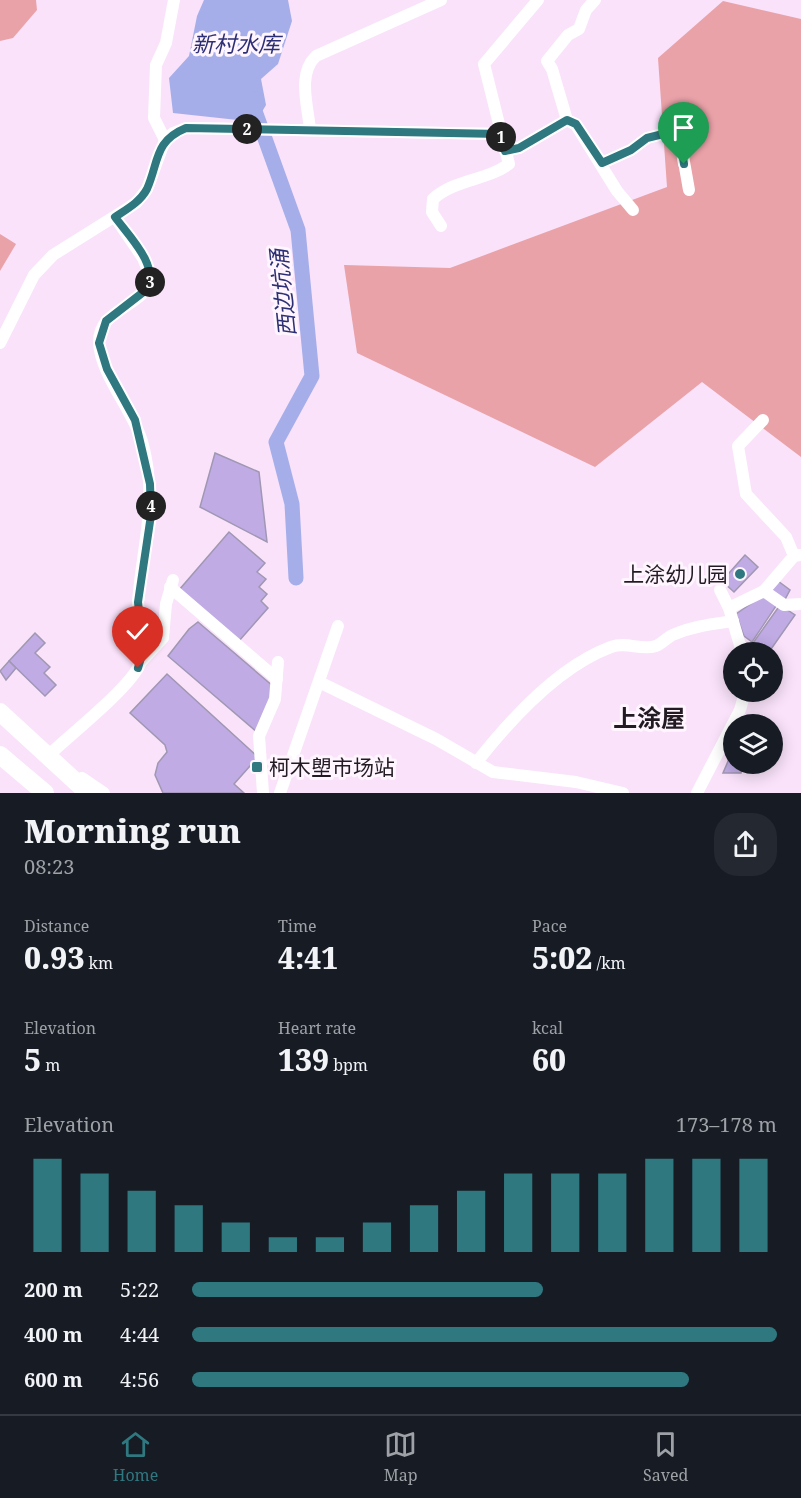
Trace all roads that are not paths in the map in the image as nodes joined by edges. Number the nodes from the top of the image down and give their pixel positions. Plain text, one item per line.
1 (174, 0) edge
2 (441, 0) edge
3 (538, 0) edge
4 (596, 0) edge
5 (567, 120) junction
6 (310, 130) junction
7 (500, 134) junction
8 (165, 140) junction
9 (505, 151) junction
10 (602, 163) junction
11 (689, 190) dead end
12 (633, 210) dead end
13 (115, 217) junction
14 (441, 226) dead end
15 (0, 342) edge
16 (763, 420) dead end
17 (797, 555) edge
18 (720, 591) dead end
19 (764, 591) junction
20 (801, 604) edge
21 (729, 608) junction
22 (733, 621) junction
23 (338, 626) dead end
24 (739, 642) edge
25 (141, 662) junction
26 (278, 662) dead end
27 (278, 679) junction
28 (319, 682) junction
29 (742, 702) edge
30 (0, 712) edge
31 (0, 755) edge
32 (49, 755) junction
33 (476, 763) junction
34 (42, 792) edge
35 (88, 793) edge
36 (104, 793) edge
37 (262, 793) edge
38 (280, 793) edge
39 (623, 793) edge
40 (697, 793) edge

1 - 8 street
2 - 6 street
3 - 7 street
4 - 5 street
5 - 9 street
5 - 10 street
6 - 7 street
6 - 8 street
7 - 9 street
8 - 13 street
9 - 14 street
10 - 11 street
10 - 12 street
13 - 15 street
13 - 25 street
16 - 17 street
17 - 19 street
18 - 21 street
19 - 20 street
19 - 21 street
21 - 22 street
22 - 24 street
22 - 33 street
23 - 28 street
25 - 27 street
25 - 32 street
26 - 27 street
27 - 37 street
28 - 33 street
28 - 38 street
29 - 40 street
30 - 32 highway
31 - 34 highway
32 - 35 highway
32 - 36 street
33 - 39 street

